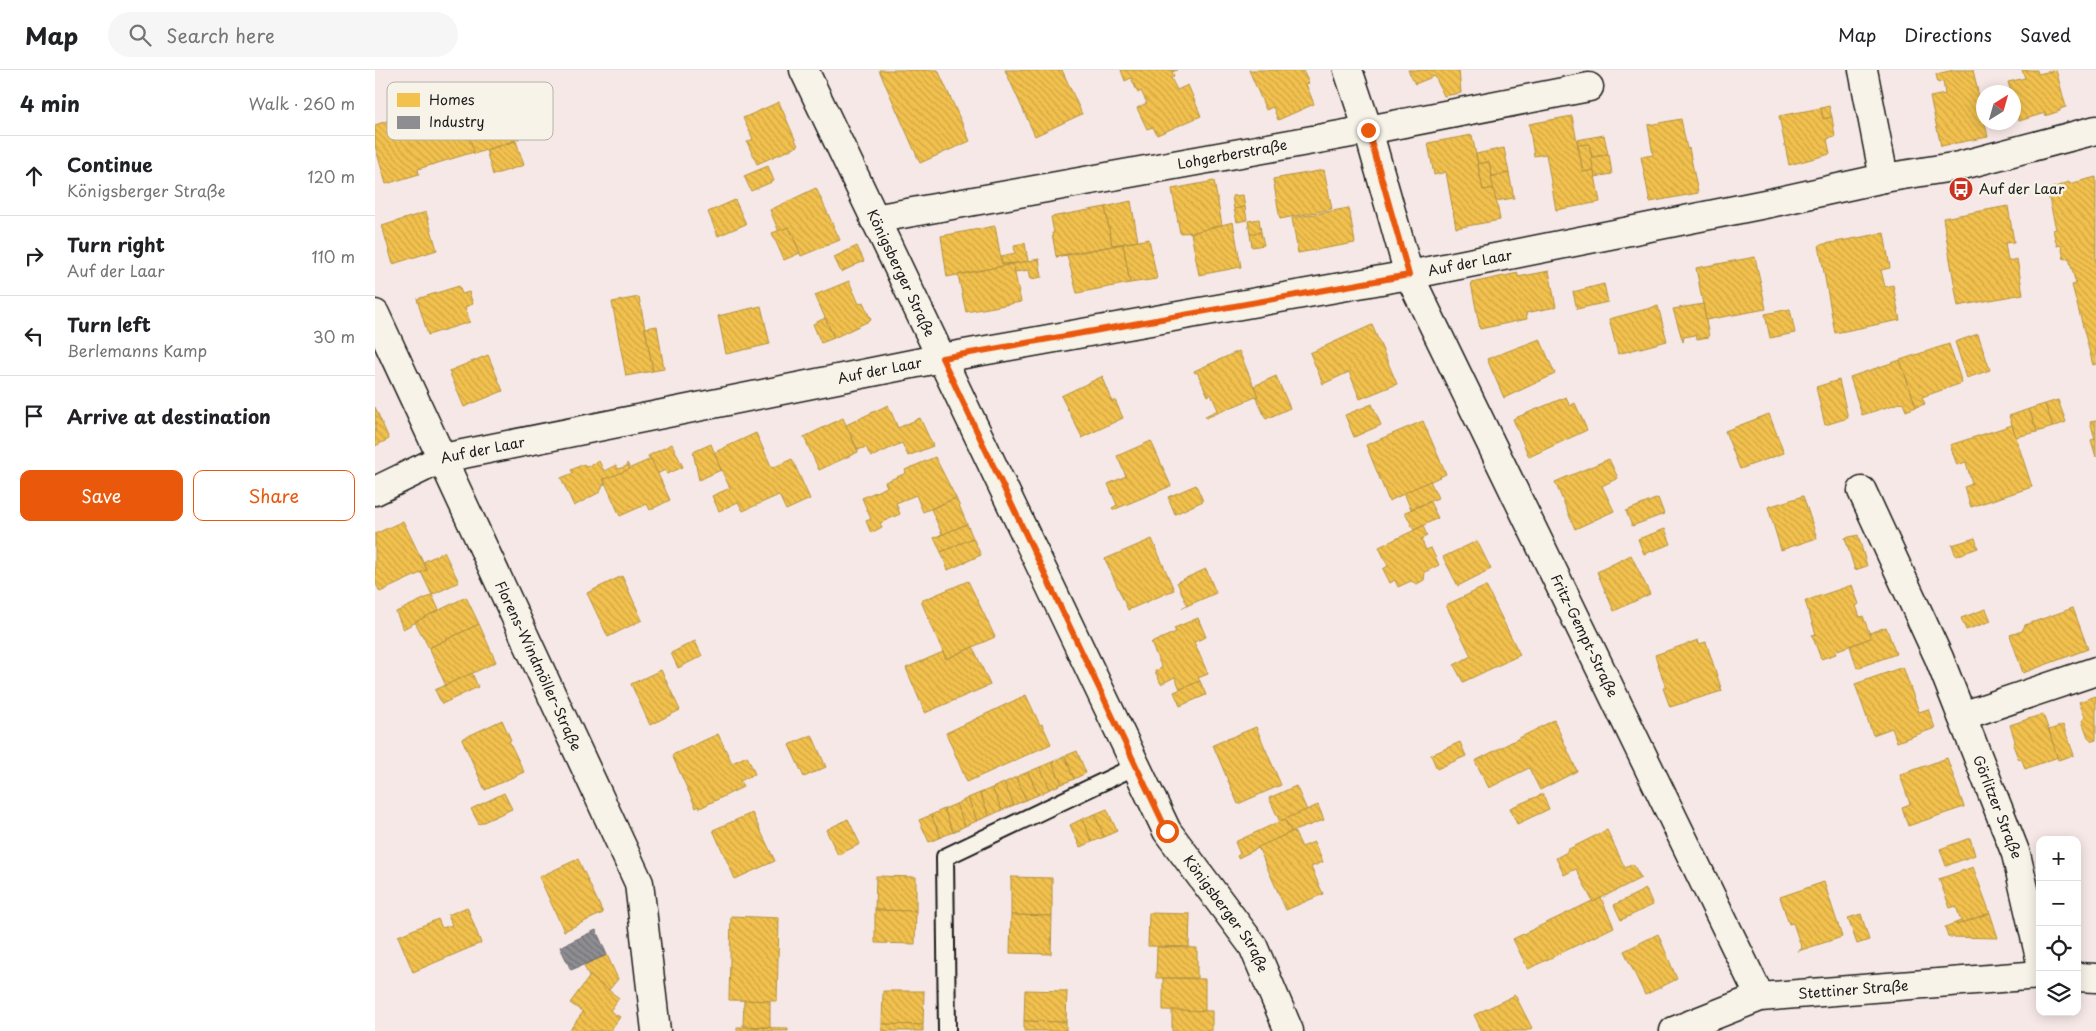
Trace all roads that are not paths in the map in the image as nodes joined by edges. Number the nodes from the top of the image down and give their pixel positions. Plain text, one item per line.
1 (804, 70) edge
2 (1348, 70) edge
3 (1863, 70) edge
4 (1589, 87) dead end
5 (1368, 130) junction
6 (2096, 130) edge
7 (1884, 178) junction
8 (874, 219) junction
9 (1409, 275) junction
10 (375, 314) edge
11 (942, 358) junction
12 (443, 458) junction
13 (375, 490) edge
14 (1862, 491) dead end
15 (2096, 671) edge
16 (1962, 716) junction
17 (1136, 766) junction
18 (2036, 941) edge
19 (2036, 975) edge
20 (2081, 977) edge
21 (2096, 978) edge
22 (1760, 997) junction
23 (656, 1031) edge
24 (947, 1031) edge
25 (1289, 1031) edge
26 (1674, 1031) edge

1 - 8 street, Königsberger Straße
2 - 5 street, Fritz-Gempt-Straße
3 - 7 street
4 - 5 street, Lohgerberstraße
5 - 8 street, Lohgerberstraße
5 - 9 street, Fritz-Gempt-Straße
6 - 7 street, Auf der Laar
7 - 9 street, Auf der Laar
8 - 11 street, Königsberger Straße
9 - 11 street, Auf der Laar
9 - 22 street, Fritz-Gempt-Straße
10 - 12 street, Florens-Windmöller-Straße
11 - 12 street, Auf der Laar
11 - 17 street, Königsberger Straße
12 - 13 street, Auf der Laar
12 - 23 street, Florens-Windmöller-Straße
14 - 16 street, Görlitzer Straße
15 - 16 street
16 - 18 street, Görlitzer Straße
17 - 24 lane
17 - 25 street, Königsberger Straße
19 - 22 street, Stettiner Straße
20 - 21 street
22 - 26 street, Stettiner Straße

